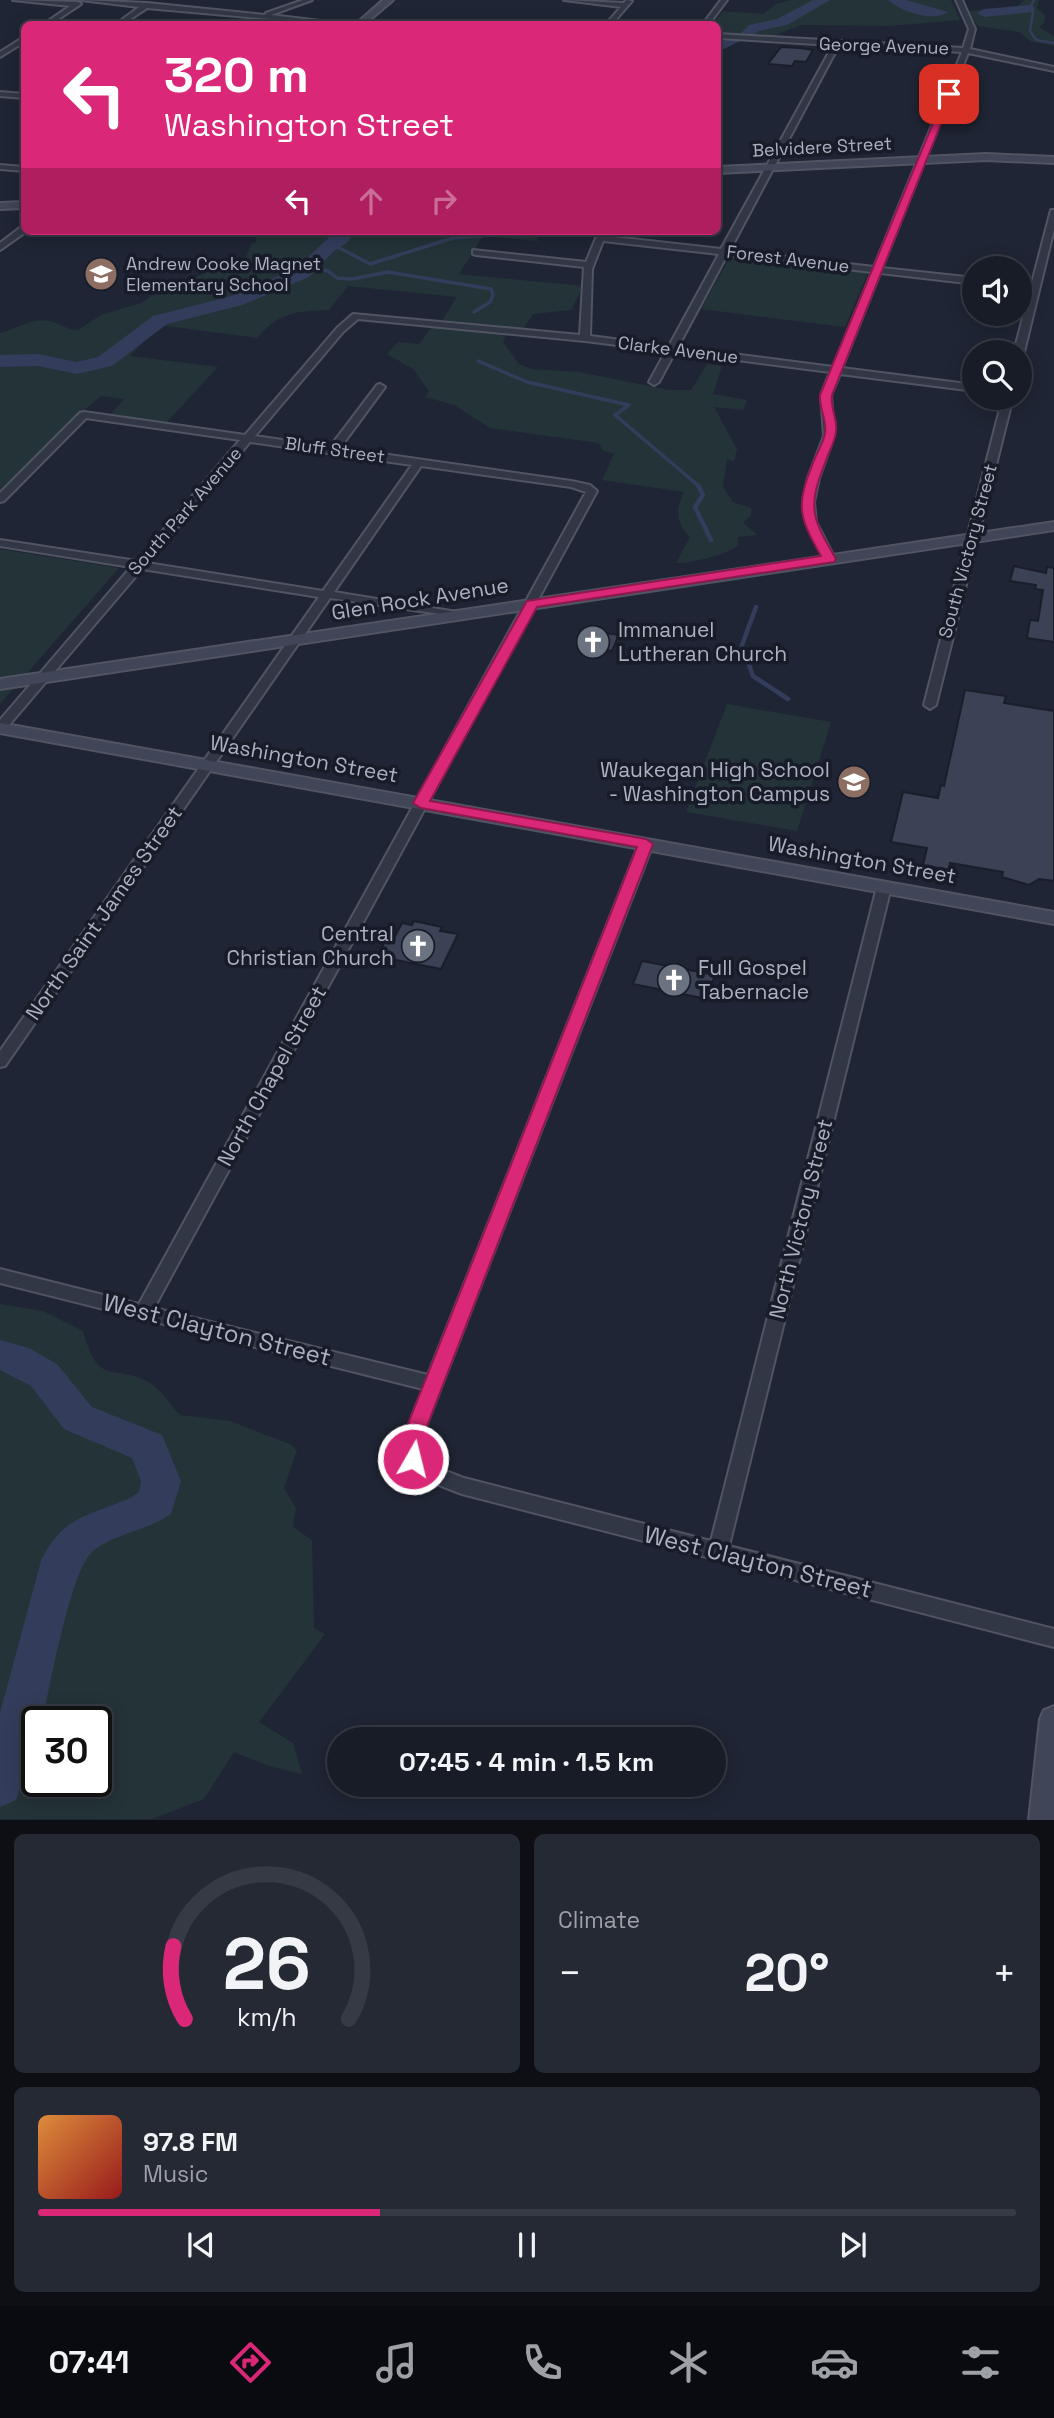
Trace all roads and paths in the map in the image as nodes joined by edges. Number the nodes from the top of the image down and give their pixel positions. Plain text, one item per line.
1 (16, 0) edge
2 (84, 0) edge
3 (153, 0) edge
4 (309, 0) edge
5 (388, 0) edge
6 (567, 0) edge
7 (724, 0) edge
8 (959, 0) edge
9 (628, 3) edge
10 (76, 5) junction
11 (145, 6) junction
12 (260, 17) junction
13 (52, 21) edge
14 (123, 21) edge
15 (246, 21) edge
16 (307, 21) edge
17 (364, 21) edge
18 (612, 21) edge
19 (708, 21) edge
20 (721, 36) edge
21 (0, 41) edge
22 (21, 42) edge
23 (21, 43) edge
24 (836, 45) junction
25 (966, 50) junction
26 (0, 55) edge
27 (1052, 69) edge
28 (0, 94) edge
29 (21, 96) edge
30 (923, 160) junction
31 (1054, 160) edge
32 (0, 167) edge
33 (771, 167) junction
34 (21, 169) edge
35 (721, 170) edge
36 (21, 205) edge
37 (0, 206) edge
38 (1054, 212) edge
39 (21, 231) edge
40 (602, 235) edge
41 (609, 235) edge
42 (0, 247) edge
43 (476, 252) dead end
44 (724, 252) junction
45 (590, 265) junction
46 (876, 270) junction
47 (962, 280) edge
48 (1032, 288) edge
49 (1035, 288) junction
50 (381, 317) joint
51 (585, 338) junction
52 (1022, 340) edge
53 (672, 349) junction
54 (836, 370) junction
55 (654, 382) dead end
56 (962, 386) edge
57 (380, 387) dead end
58 (1005, 410) edge
59 (248, 438) junction
60 (334, 450) junction
61 (419, 462) junction
62 (586, 486) joint
63 (0, 499) edge
64 (1054, 526) edge
65 (974, 538) junction
66 (0, 543) edge
67 (829, 559) junction
68 (138, 565) junction
69 (327, 594) junction
70 (532, 604) junction
71 (457, 615) junction
72 (295, 639) junction
73 (43, 677) junction
74 (0, 684) edge
75 (930, 705) dead end
76 (0, 728) edge
77 (208, 765) junction
78 (421, 803) junction
79 (646, 844) junction
80 (884, 887) junction
81 (1054, 918) edge
82 (0, 1062) edge
83 (0, 1276) edge
84 (143, 1311) junction
85 (433, 1384) junction
86 (718, 1551) junction
87 (1054, 1638) edge
88 (1054, 1718) edge
89 (1044, 1819) edge

1 - 10 street
2 - 10 street
2 - 11 street
3 - 11 street
4 - 12 street
5 - 17 street
6 - 9 street
7 - 19 street
8 - 25 street
9 - 18 street
10 - 13 street
11 - 12 street
11 - 14 street
12 - 15 street
12 - 16 street
20 - 24 street, George Avenue
21 - 22 street
23 - 26 street
24 - 25 street, George Avenue
24 - 33 street
25 - 27 street, George Avenue
25 - 30 street
28 - 29 street
30 - 31 street, Belvidere Street
30 - 33 street, Belvidere Street
30 - 46 street
32 - 34 street
33 - 35 street, Belvidere Street
33 - 44 street
36 - 37 street
38 - 49 street
39 - 42 street
40 - 45 street
41 - 44 street, Forest Avenue
43 - 45 street
44 - 46 street, Forest Avenue
44 - 53 street
45 - 51 street
46 - 47 street, Forest Avenue
46 - 54 street
48 - 49 street
49 - 52 street
50 - 51 street, Clarke Avenue
50 - 59 street, South Park Avenue
51 - 53 street, Clarke Avenue
53 - 54 street, Clarke Avenue
53 - 55 street
54 - 56 street, Clarke Avenue
54 - 67 street
57 - 60 street
58 - 65 street, South Victory Street
59 - 60 street, Bluff Street
59 - 63 street, Bluff Street
59 - 68 street, South Park Avenue
60 - 61 street, Bluff Street
61 - 62 street, Bluff Street
61 - 69 street, North Saint James Street
62 - 70 street, North Chapel Street
64 - 65 street, Glen Rock Avenue
65 - 67 street, Glen Rock Avenue
65 - 75 street, South Victory Street
66 - 68 street
67 - 70 street, Glen Rock Avenue
68 - 69 street
68 - 73 street, South Park Avenue
69 - 71 street
69 - 72 street, North Saint James Street
70 - 71 street, Glen Rock Avenue
70 - 78 street, North Chapel Street
71 - 72 street, Glen Rock Avenue
72 - 73 street, Glen Rock Avenue
72 - 77 street, North Saint James Street
73 - 74 street, Glen Rock Avenue
73 - 76 street, South Park Avenue
76 - 77 main road, Washington Street
77 - 78 main road, Washington Street
77 - 82 street, North Saint James Street
78 - 79 main road, Washington Street
78 - 84 street, North Chapel Street
79 - 80 main road, Washington Street
79 - 85 street
80 - 81 main road, Washington Street
80 - 86 street, North Victory Street
83 - 84 street, West Clayton Street
84 - 85 street, West Clayton Street
85 - 86 street, West Clayton Street
86 - 87 street, West Clayton Street
88 - 89 street

